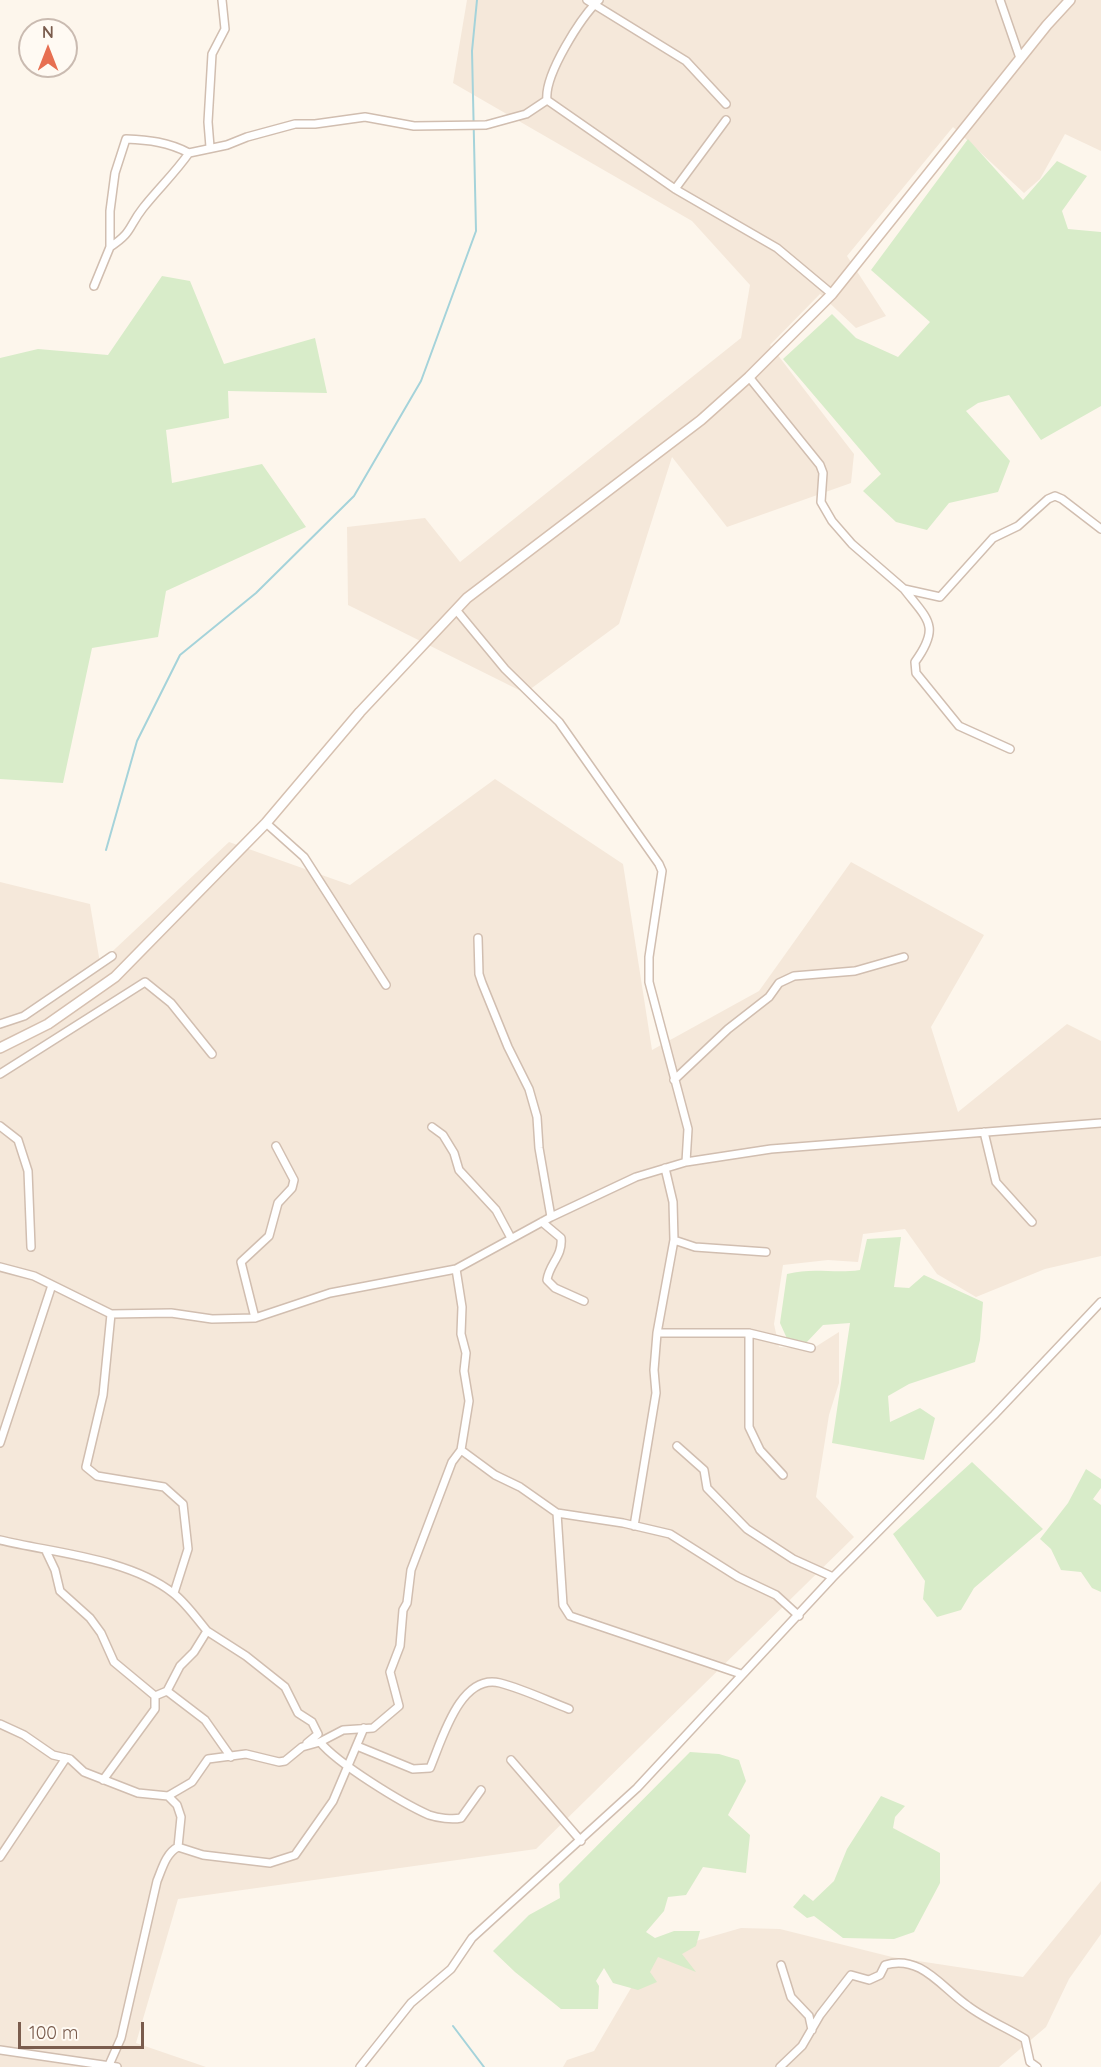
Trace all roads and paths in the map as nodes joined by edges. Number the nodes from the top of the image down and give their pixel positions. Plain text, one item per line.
1 (222, 0) edge
2 (587, 0) edge
3 (1000, 0) edge
4 (1070, 0) edge
5 (596, 3) edge
6 (1020, 58) junction
7 (547, 100) junction
8 (726, 104) dead end
9 (726, 120) dead end
10 (210, 147) junction
11 (189, 153) junction
12 (675, 189) junction
13 (110, 247) junction
14 (94, 286) dead end
15 (832, 294) junction
16 (749, 377) junction
17 (1101, 529) edge
18 (904, 589) junction
19 (457, 611) junction
20 (1010, 749) dead end
21 (266, 823) junction
22 (478, 938) dead end
23 (112, 956) dead end
24 (904, 957) dead end
25 (386, 985) dead end
26 (0, 1024) edge
27 (0, 1048) edge
28 (212, 1054) dead end
29 (0, 1074) edge
30 (674, 1080) junction
31 (1101, 1123) edge
32 (0, 1126) edge
33 (432, 1126) dead end
34 (984, 1132) junction
35 (276, 1146) dead end
36 (686, 1162) junction
37 (665, 1168) junction
38 (551, 1217) junction
39 (542, 1222) junction
40 (1032, 1222) dead end
41 (511, 1239) junction
42 (674, 1240) junction
43 (31, 1247) dead end
44 (766, 1252) dead end
45 (0, 1267) edge
46 (456, 1269) junction
47 (52, 1285) junction
48 (584, 1301) dead end
49 (1101, 1302) edge
50 (111, 1314) junction
51 (255, 1318) junction
52 (657, 1333) junction
53 (749, 1333) junction
54 (811, 1348) dead end
55 (0, 1443) edge
56 (677, 1446) dead end
57 (461, 1450) junction
58 (783, 1475) dead end
59 (557, 1513) junction
60 (634, 1526) junction
61 (0, 1540) edge
62 (46, 1551) junction
63 (833, 1577) junction
64 (174, 1593) junction
65 (799, 1616) junction
66 (207, 1631) junction
67 (741, 1674) junction
68 (167, 1690) junction
69 (155, 1696) junction
70 (569, 1708) dead end
71 (0, 1724) edge
72 (364, 1728) junction
73 (320, 1742) junction
74 (357, 1746) junction
75 (302, 1747) junction
76 (231, 1757) junction
77 (66, 1758) junction
78 (511, 1760) dead end
79 (349, 1768) junction
80 (103, 1780) junction
81 (481, 1790) dead end
82 (168, 1796) junction
83 (581, 1841) junction
84 (178, 1847) junction
85 (0, 1857) edge
86 (781, 1965) dead end
87 (812, 2030) junction
88 (0, 2050) edge
89 (113, 2066) edge
90 (360, 2067) edge
91 (780, 2067) edge
92 (1037, 2067) edge

1 - 10 street
2 - 5 street
3 - 6 street
4 - 6 main road
5 - 7 street
5 - 8 street
6 - 15 main road
7 - 10 street
7 - 12 street
9 - 12 street
10 - 11 street
11 - 13 street
11 - 13 street
12 - 15 street
13 - 14 street
15 - 16 main road
16 - 18 street
16 - 19 main road
17 - 18 street
18 - 20 street
19 - 21 main road
19 - 30 street
21 - 25 street
21 - 27 main road
22 - 38 street
23 - 26 street
24 - 30 street
28 - 29 street
30 - 36 street
31 - 34 street
32 - 43 street
33 - 41 street
34 - 36 street
34 - 40 street
35 - 51 street
36 - 37 street
37 - 38 street
37 - 42 street
38 - 39 street
39 - 41 street
39 - 48 street
41 - 46 street
42 - 44 street
42 - 52 street
45 - 47 street
46 - 51 street
46 - 57 street
47 - 50 street
47 - 55 street
49 - 63 street
50 - 51 street
50 - 64 street
52 - 53 street
52 - 60 street
53 - 54 street
53 - 58 street
56 - 63 street
57 - 59 street
57 - 72 street
59 - 60 street
59 - 67 street
60 - 65 street
61 - 62 street
62 - 64 street
62 - 69 street
63 - 65 street
64 - 66 street
65 - 67 street
66 - 68 street
66 - 75 street
67 - 83 street
68 - 69 street
68 - 76 street
69 - 80 street
70 - 74 street
71 - 77 street
72 - 73 street
72 - 74 street
73 - 75 street
73 - 79 street
74 - 79 street
75 - 76 street
76 - 82 street
77 - 80 street
77 - 85 street
78 - 83 street
79 - 81 street
79 - 84 street
80 - 82 street
82 - 84 street
83 - 90 street
84 - 89 street
86 - 87 street
87 - 91 street
87 - 92 street
88 - 89 street

